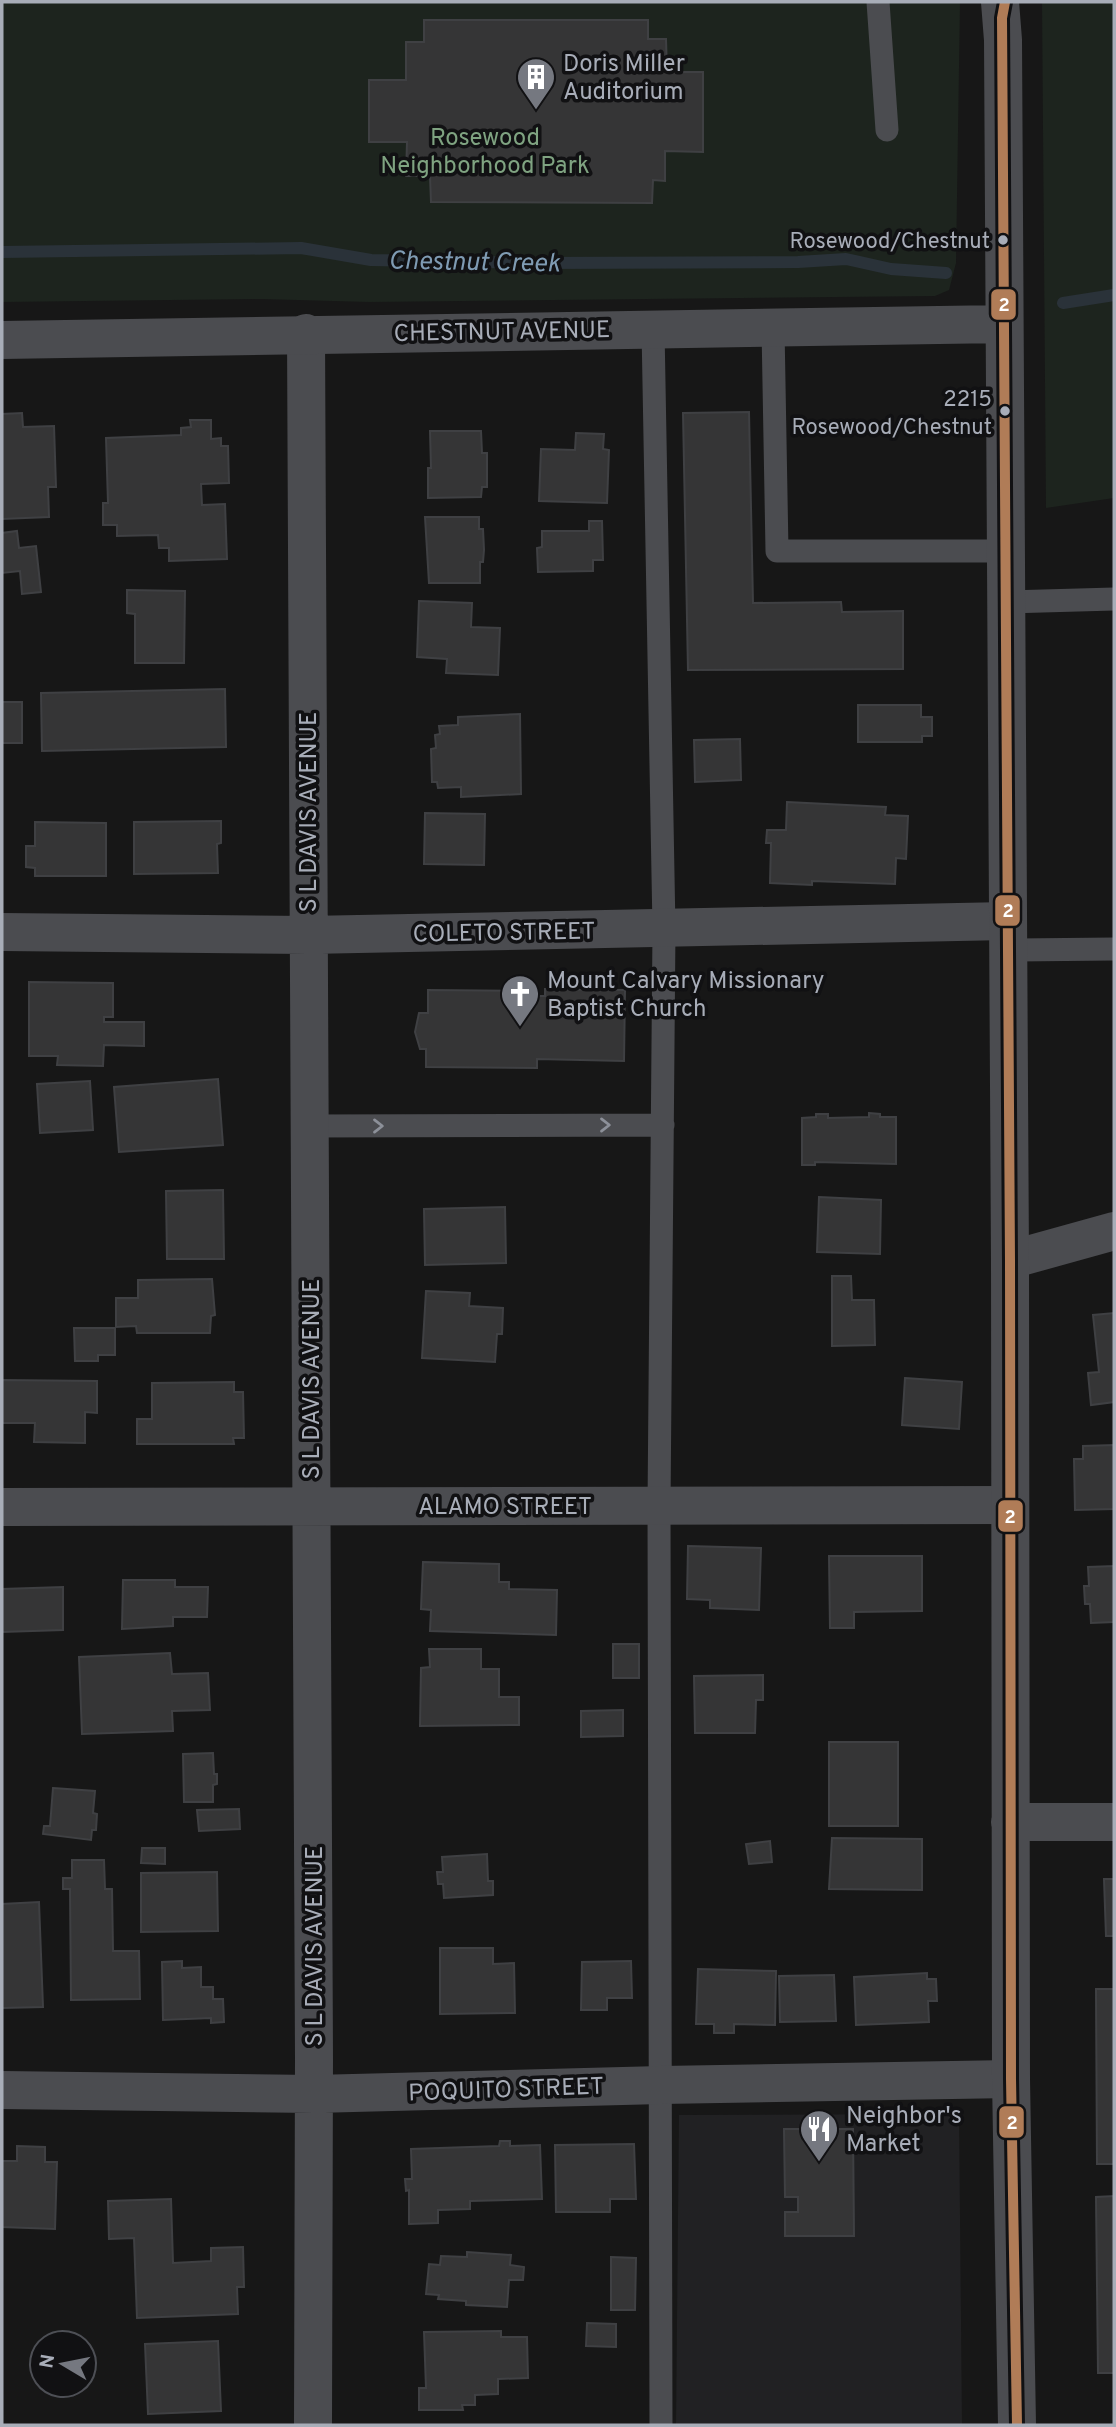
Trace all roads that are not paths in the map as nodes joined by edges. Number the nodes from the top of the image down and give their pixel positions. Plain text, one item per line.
1 (878, 2) edge
2 (1002, 7) edge
3 (887, 130) dead end
4 (1003, 324) junction
5 (773, 328) junction
6 (653, 329) junction
7 (306, 333) junction
8 (2, 340) edge
9 (1004, 551) junction
10 (1114, 599) edge
11 (1004, 601) junction
12 (664, 929) junction
13 (2, 932) edge
14 (308, 935) junction
15 (1007, 936) junction
16 (1114, 949) edge
17 (663, 1125) junction
18 (310, 1126) junction
19 (1114, 1231) edge
20 (1010, 1260) junction
21 (1009, 1505) junction
22 (312, 1506) junction
23 (659, 1506) junction
24 (2, 1507) edge
25 (1010, 1822) junction
26 (1114, 1822) edge
27 (1011, 2079) junction
28 (662, 2085) junction
29 (2, 2090) edge
30 (314, 2094) junction
31 (313, 2425) edge
32 (661, 2425) edge
33 (1017, 2425) edge

1 - 3 lane
2 - 4 street
4 - 5 street, CHESTNUT AVENUE
4 - 9 street
5 - 6 street, CHESTNUT AVENUE
5 - 9 lane
6 - 7 street, CHESTNUT AVENUE
6 - 12 lane
7 - 8 street, CHESTNUT AVENUE
7 - 14 street, S L DAVIS AVENUE
9 - 11 street
10 - 11 lane
11 - 15 street
12 - 14 street, COLETO STREET
12 - 15 street, COLETO STREET
12 - 17 lane
13 - 14 street, COLETO STREET
14 - 18 street, S L DAVIS AVENUE
15 - 16 lane
15 - 20 street
18 -> 17 lane
17 - 23 lane
18 - 22 street, S L DAVIS AVENUE
19 - 20 street
20 - 21 street
21 - 23 street, ALAMO STREET
21 - 25 street
22 - 23 street, ALAMO STREET
22 - 24 street, ALAMO STREET
22 - 30 street, S L DAVIS AVENUE
23 - 28 lane
25 - 26 street
25 - 27 street
27 - 28 street, POQUITO STREET
27 - 33 street
28 - 30 street, POQUITO STREET
28 - 32 lane
29 - 30 street, POQUITO STREET
30 - 31 street, S L DAVIS AVENUE

